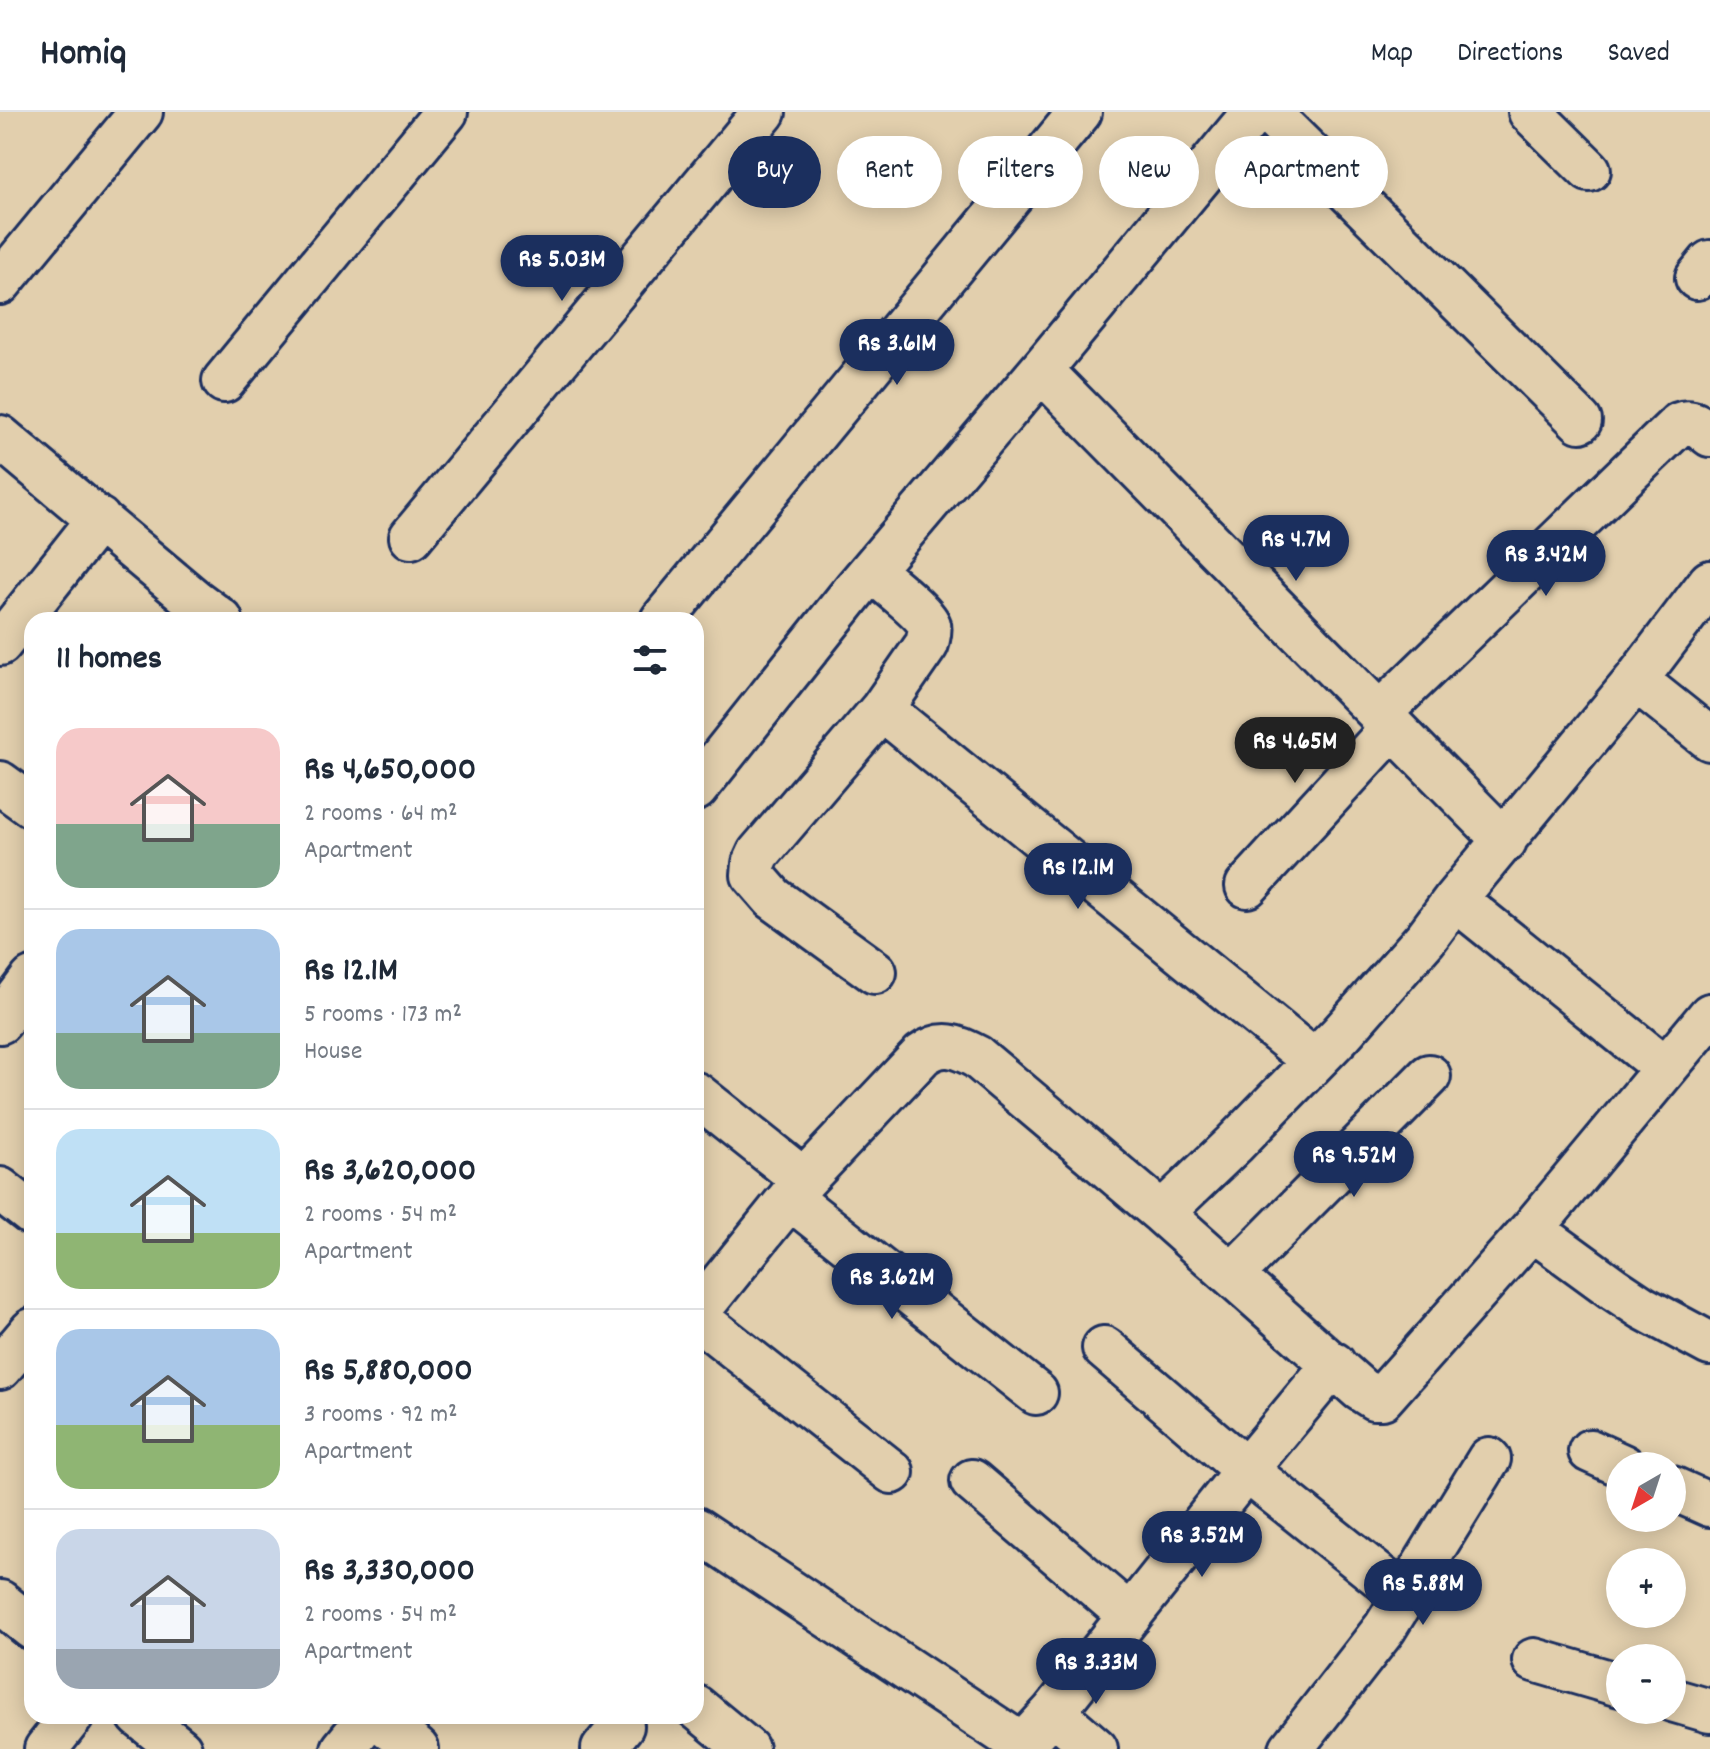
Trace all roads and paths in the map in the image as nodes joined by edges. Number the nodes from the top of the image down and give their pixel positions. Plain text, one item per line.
1 (141, 112) edge
2 (446, 112) edge
3 (764, 112) edge
4 (1080, 112) edge
5 (1254, 112) edge
6 (1268, 112) edge
7 (1530, 112) edge
8 (1589, 170) dead end
9 (0, 283) edge
10 (1041, 370) junction
11 (224, 381) dead end
12 (1580, 421) dead end
13 (1710, 435) edge
14 (0, 437) edge
15 (99, 519) junction
16 (411, 537) dead end
17 (872, 571) junction
18 (1710, 582) edge
19 (25, 612) edge
20 (196, 612) edge
21 (669, 612) edge
22 (24, 614) edge
23 (0, 644) edge
24 (1636, 680) junction
25 (882, 709) junction
26 (1385, 721) junction
27 (1710, 739) edge
28 (704, 779) edge
29 (1505, 841) junction
30 (1247, 886) dead end
31 (1455, 899) junction
32 (875, 972) dead end
33 (24, 990) edge
34 (1710, 1015) edge
35 (0, 1022) edge
36 (1314, 1061) junction
37 (1665, 1068) junction
38 (1429, 1076) dead end
39 (704, 1102) edge
40 (0, 1189) edge
41 (797, 1189) junction
42 (24, 1208) edge
43 (1162, 1213) junction
44 (1532, 1229) junction
45 (1232, 1275) junction
46 (704, 1302) edge
47 (704, 1314) edge
48 (24, 1340) edge
49 (1710, 1344) edge
50 (1104, 1348) dead end
51 (1334, 1364) junction
52 (0, 1368) edge
53 (1036, 1393) dead end
54 (1489, 1459) dead end
55 (1246, 1470) junction
56 (892, 1472) dead end
57 (972, 1481) dead end
58 (1686, 1494) edge
59 (1710, 1505) edge
60 (704, 1534) edge
61 (1403, 1595) junction
62 (1130, 1616) junction
63 (1534, 1660) dead end
64 (1606, 1681) edge
65 (1686, 1704) edge
66 (1710, 1711) edge
67 (1053, 1712) junction
68 (704, 1714) edge
69 (66, 1724) edge
70 (149, 1724) edge
71 (366, 1724) edge
72 (384, 1724) edge
73 (1020, 1747) edge
74 (46, 1749) edge
75 (180, 1749) edge
76 (343, 1749) edge
77 (417, 1749) edge
78 (747, 1749) edge
79 (1096, 1749) edge
80 (1291, 1749) edge

1 - 9 street
2 - 11 street
3 - 16 street
4 - 21 street
5 - 10 street
6 - 12 street
7 - 8 street
10 - 17 street
10 - 26 street
13 - 26 street
14 - 15 street
15 - 19 street
15 - 20 street
17 - 25 street
17 - 28 street
18 - 24 street
22 - 23 street
24 - 27 street
24 - 29 street
25 - 32 street
25 - 36 street
26 - 29 street
26 - 30 street
29 - 31 street
31 - 36 street
31 - 37 street
33 - 35 street
34 - 37 street
36 - 43 street
37 - 44 street
38 - 45 street
39 - 41 street
40 - 42 street
41 - 43 street
41 - 46 street
41 - 53 street
43 - 45 street
44 - 49 street
44 - 51 street
45 - 51 street
47 - 56 street
48 - 52 street
50 - 55 street
51 - 55 street
54 - 61 street
55 - 61 street
55 - 62 street
57 - 62 street
58 - 59 street
60 - 73 street
61 - 80 street
62 - 67 street
63 - 64 street
65 - 66 street
67 - 73 street
67 - 79 street
68 - 78 street
69 - 74 street
70 - 75 street
71 - 76 street
72 - 77 street

